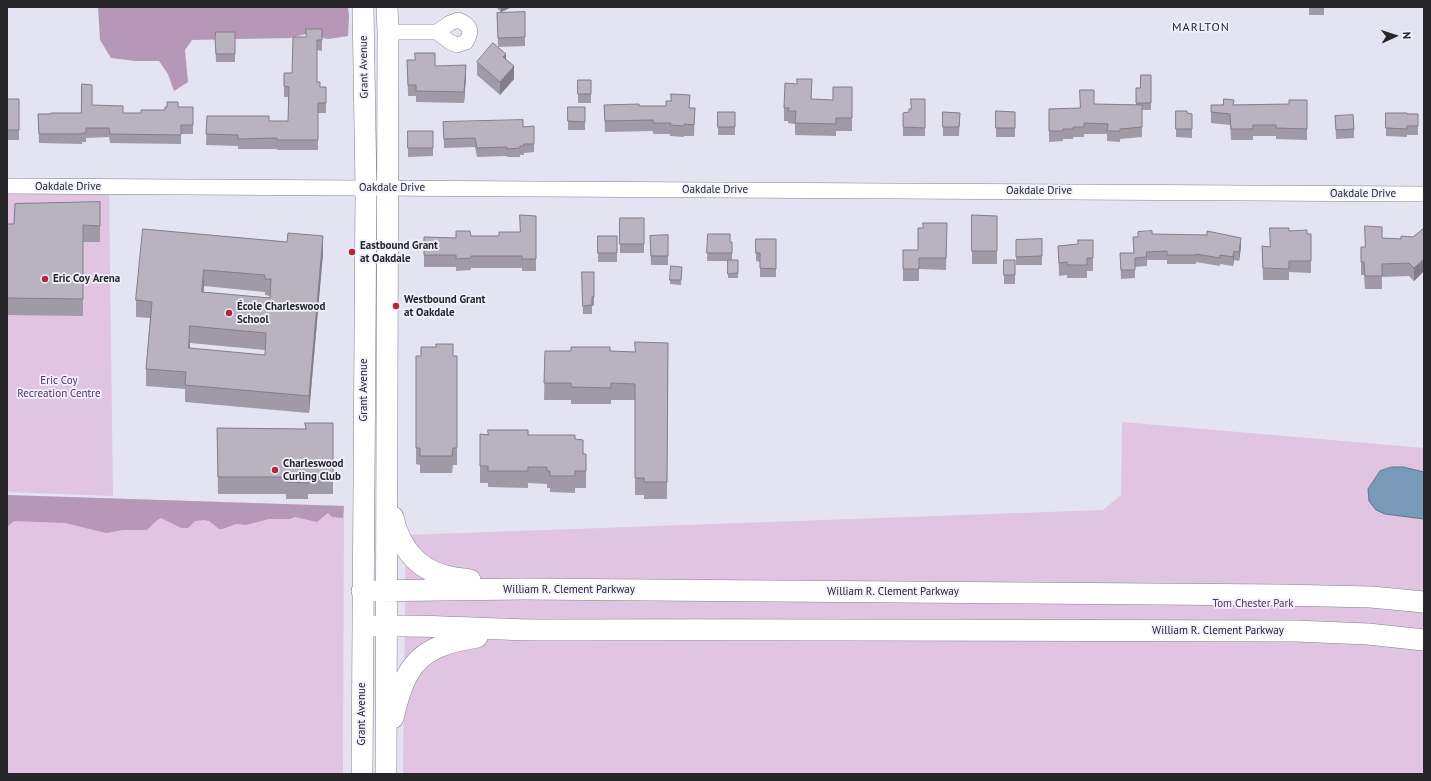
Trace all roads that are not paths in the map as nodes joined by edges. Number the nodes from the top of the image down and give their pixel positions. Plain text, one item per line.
1 (363, 7) edge
2 (387, 7) edge
3 (388, 32) junction
4 (437, 32) dead end
5 (7, 186) edge
6 (366, 188) junction
7 (388, 188) junction
8 (1424, 194) edge
9 (387, 491) junction
10 (523, 589) junction
11 (362, 591) junction
12 (387, 591) junction
13 (1424, 602) edge
14 (387, 625) junction
15 (363, 626) junction
16 (520, 630) junction
17 (1424, 640) edge
18 (386, 742) junction
19 (362, 774) edge
20 (386, 774) edge

1 - 6 main road, Grant Avenue
2 - 3 main road
3 - 4 street
3 - 7 main road
5 - 6 street, Oakdale Drive
6 - 7 street, Oakdale Drive
6 - 11 main road, Grant Avenue
7 - 8 street, Oakdale Drive
7 - 9 main road
9 - 10 main road
9 - 12 main road
10 - 12 main road, William R. Clement Parkway
10 - 13 main road, William R. Clement Parkway
11 - 12 main road, William R. Clement Parkway
11 - 15 main road, Grant Avenue
12 - 14 main road
14 - 15 main road, William R. Clement Parkway
14 - 16 main road, William R. Clement Parkway
14 - 18 main road
15 - 19 main road, Grant Avenue
16 - 17 main road, William R. Clement Parkway
16 - 18 main road
18 - 20 main road

